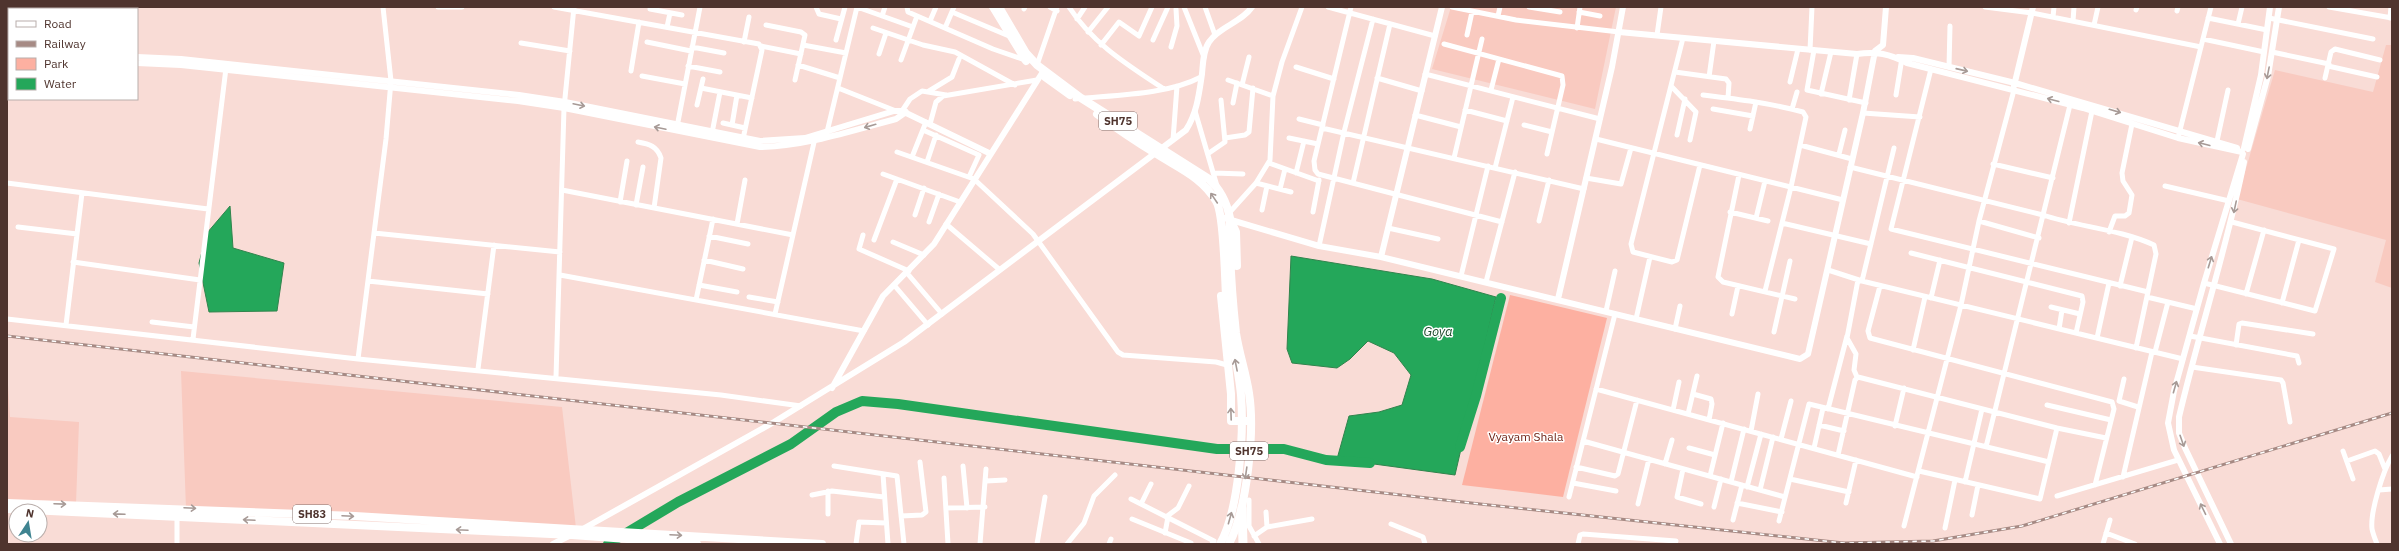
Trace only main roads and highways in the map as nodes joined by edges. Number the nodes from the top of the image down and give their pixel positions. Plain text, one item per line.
1 (993, 7) edge
2 (999, 7) edge
3 (1040, 72) junction
4 (1158, 151) junction
5 (1230, 216) junction
6 (1221, 220) junction
7 (1245, 393) junction
8 (7, 503) edge
9 (1242, 508) junction
10 (7, 510) edge
11 (276, 512) junction
12 (276, 521) junction
13 (615, 535) junction
14 (636, 536) junction
15 (779, 543) edge
16 (697, 544) edge
17 (822, 544) edge
18 (1220, 544) edge
19 (1229, 544) edge
20 (1243, 544) edge

1 - 3 main road, SH75
2 - 3 main road, SH75
3 - 4 main road, SH75
4 - 5 main road, SH75
6 -> 4 main road, SH75
5 -> 6 main road
5 - 7 main road, SH75
7 -> 6 main road, SH75
7 -> 9 main road, SH75
18 -> 7 main road, SH75
8 -> 11 main road, SH83
9 - 19 main road, SH75
9 - 20 highway
12 -> 10 main road, SH83
11 - 12 main road
11 -> 13 main road, SH83
13 -> 12 main road, SH83
13 - 14 main road, SH83
14 -> 15 main road, SH83
14 - 16 main road, SH83
15 - 17 main road, SH83

